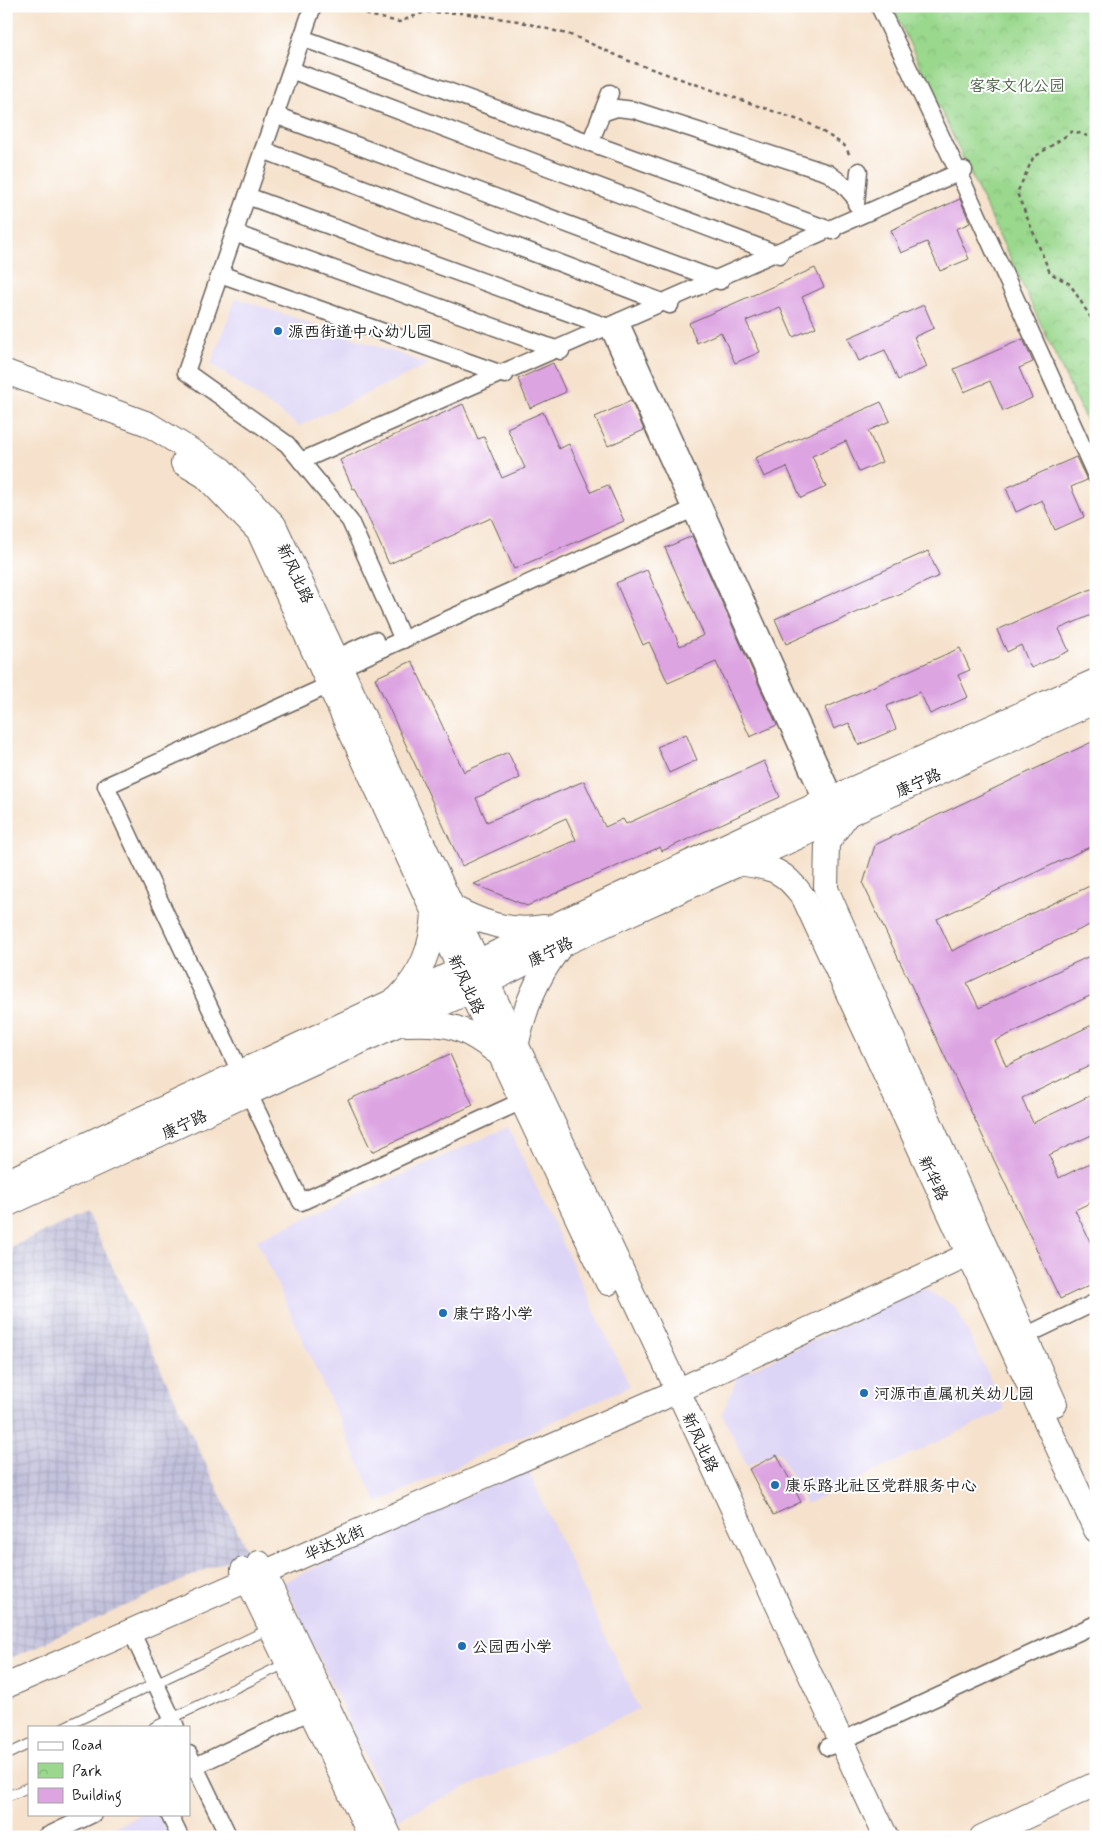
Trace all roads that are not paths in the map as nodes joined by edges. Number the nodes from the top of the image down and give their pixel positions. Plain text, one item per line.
1 (313, 6) edge
2 (321, 6) edge
3 (879, 6) edge
4 (888, 6) edge
5 (306, 40) junction
6 (295, 71) junction
7 (610, 93) dead end
8 (602, 113) junction
9 (279, 116) junction
10 (590, 143) junction
11 (267, 152) junction
12 (859, 171) road end
13 (962, 174) junction
14 (251, 198) junction
15 (856, 198) junction
16 (854, 219) junction
17 (833, 231) junction
18 (238, 235) junction
19 (780, 255) junction
20 (224, 276) junction
21 (719, 281) junction
22 (668, 304) junction
23 (615, 327) junction
24 (560, 351) junction
25 (6, 372) edge
26 (505, 375) junction
27 (6, 385) edge
28 (1096, 459) edge
29 (308, 462) junction
30 (1096, 476) edge
31 (695, 503) junction
32 (406, 633) junction
33 (332, 671) junction
34 (1096, 680) edge
35 (1096, 701) edge
36 (836, 810) junction
37 (738, 864) junction
38 (442, 909) junction
39 (559, 934) junction
40 (473, 977) junction
41 (396, 1014) junction
42 (508, 1051) junction
43 (245, 1084) junction
44 (522, 1101) junction
45 (6, 1182) edge
46 (6, 1205) edge
47 (975, 1246) junction
48 (1096, 1302) edge
49 (1025, 1336) junction
50 (667, 1390) junction
51 (1096, 1494) edge
52 (1096, 1530) edge
53 (253, 1572) junction
54 (1096, 1624) edge
55 (271, 1628) junction
56 (131, 1631) junction
57 (288, 1663) junction
58 (6, 1674) edge
59 (155, 1682) junction
60 (6, 1686) edge
61 (311, 1710) junction
62 (174, 1722) edge
63 (66, 1726) edge
64 (158, 1726) edge
65 (28, 1744) edge
66 (834, 1744) junction
67 (6, 1755) edge
68 (191, 1763) edge
69 (1096, 1784) edge
70 (28, 1787) edge
71 (6, 1797) edge
72 (1096, 1802) edge
73 (89, 1816) edge
74 (170, 1816) edge
75 (879, 1834) edge
76 (372, 1836) edge
77 (45, 1837) edge
78 (180, 1837) edge
79 (229, 1837) edge
80 (982, 1837) edge
81 (1021, 1837) edge

1 - 5 street
2 - 5 street
3 - 13 street
4 - 13 street
5 - 6 street
5 - 10 street
6 - 9 street
6 - 19 street
7 - 8 street
8 - 10 street
8 - 15 street
9 - 11 street
9 - 21 street
10 - 17 street
11 - 14 street
11 - 22 street
12 - 15 street
13 - 16 street
13 - 17 street
13 - 28 street
13 - 30 street
14 - 18 street
14 - 23 street
15 - 16 street
16 - 17 street
17 - 19 street
18 - 20 street
18 - 24 street
19 - 21 street
20 - 26 street
20 - 29 street
21 - 22 street
22 - 23 street
23 - 24 street
23 - 31 street
24 - 26 street
25 - 33 street, 新风北路
26 - 29 street
27 - 33 street, 新风北路
29 - 32 street
31 - 32 street
31 - 36 street
32 - 33 street
33 - 38 street, 新风北路
33 - 43 street
34 - 36 street, 康宁路
35 - 36 street, 康宁路
36 - 37 street, 康宁路
36 - 39 street, 康宁路
36 - 47 street, 新华路
37 - 39 street, 康宁路
37 - 47 street, 新华路
38 - 39 street
38 - 40 street, 新风北路
38 - 41 street, 新风北路
39 - 40 street, 康宁路
39 - 42 street
40 - 41 street, 康宁路
40 - 42 street, 新风北路
41 - 42 street, 新风北路
41 - 43 street, 康宁路
42 - 44 street, 新风北路
42 - 50 street, 新风北路
43 - 44 street
43 - 45 street, 康宁路
43 - 46 street, 康宁路
44 - 50 street, 新风北路
47 - 49 street, 新华路
47 - 50 street, 华达北街
47 - 52 street, 新华路
48 - 49 street
49 - 51 street, 新华路
50 - 53 street, 华达北街
50 - 66 street, 新风北路
53 - 55 street
53 - 56 street, 华达北街
53 - 58 street, 华达北街
53 - 76 street
54 - 66 street
55 - 57 street
55 - 59 lane
56 - 59 street
56 - 60 street, 华达北街
57 - 61 street
57 - 62 lane
59 - 62 street
59 - 63 lane
61 - 68 street
61 - 76 street
62 - 64 lane
65 - 67 lane
66 - 75 street, 新风北路
68 - 79 street
69 - 80 street
70 - 71 lane
72 - 81 street
73 - 77 street
74 - 78 street

